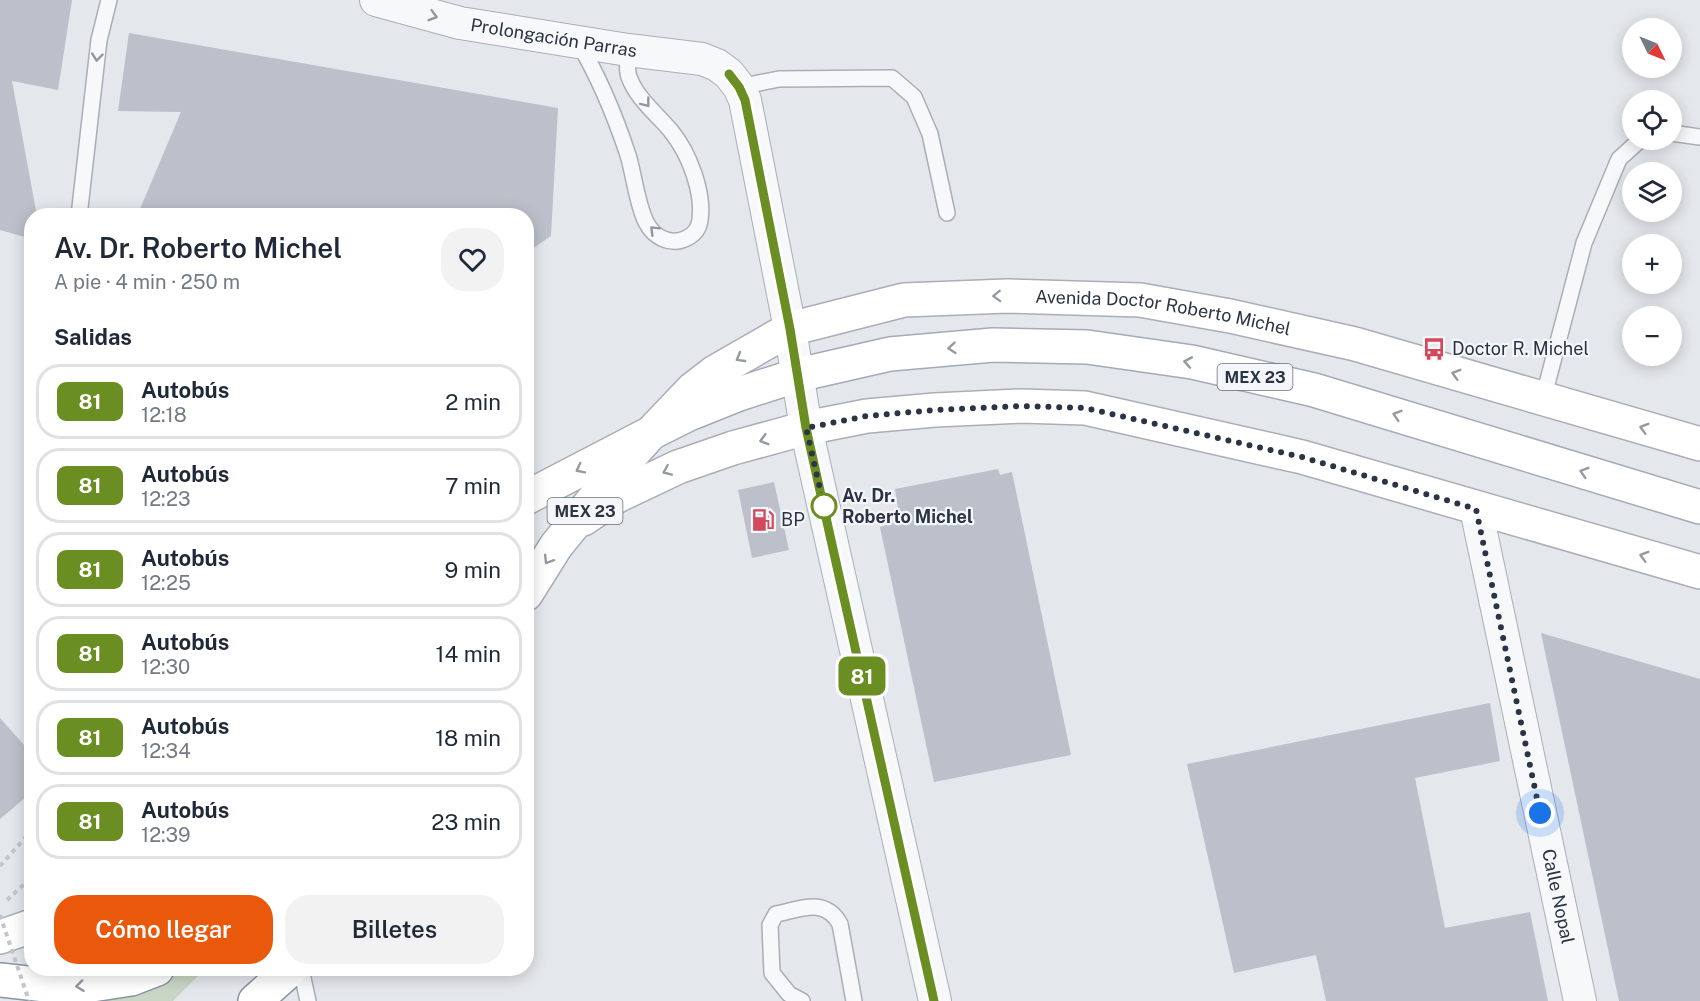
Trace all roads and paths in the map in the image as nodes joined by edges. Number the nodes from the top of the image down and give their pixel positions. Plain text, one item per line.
1 (110, 0) edge
2 (376, 0) edge
3 (578, 42) junction
4 (628, 50) junction
5 (734, 80) junction
6 (1682, 135) edge
7 (1700, 137) edge
8 (1629, 150) edge
9 (80, 208) edge
10 (947, 213) dead end
11 (790, 329) junction
12 (798, 375) junction
13 (1544, 399) junction
14 (806, 428) junction
15 (651, 433) junction
16 (1700, 444) edge
17 (534, 493) edge
18 (1700, 507) edge
19 (1476, 509) junction
20 (572, 528) junction
21 (1700, 572) edge
22 (534, 581) edge
23 (24, 839) edge
24 (0, 866) edge
25 (24, 885) edge
26 (6, 902) dead end
27 (0, 915) edge
28 (24, 929) edge
29 (0, 937) edge
30 (139, 976) edge
31 (284, 976) edge
32 (303, 976) edge
33 (0, 980) edge
34 (260, 999) edge
35 (29, 1001) edge
36 (308, 1001) edge
37 (802, 1001) edge
38 (854, 1001) edge
39 (934, 1001) edge
40 (1580, 1001) edge

1 -> 9 lane
2 -> 3 street, Prolongación Parras
3 - 4 street, Prolongación Parras
4 -> 3 lane
4 - 5 street, Prolongación Parras
5 - 10 lane
5 - 11 street
6 - 7 lane
8 - 13 lane
11 - 12 street
13 -> 11 main road, Avenida Doctor Roberto Michel
11 -> 15 main road, Avenida Doctor Roberto Michel
12 - 14 street
12 - 15 main road, Avenida Doctor Roberto Michel / MEX 23
18 -> 12 main road, Avenida Doctor Roberto Michel / MEX 23
16 -> 13 main road, Avenida Doctor Roberto Michel
14 - 19 main road, Avenida Doctor Roberto Michel
14 -> 20 main road, Avenida Doctor Roberto Michel
14 - 39 street
15 -> 17 main road
15 - 20 main road, Avenida Doctor Roberto Michel / MEX 23
21 -> 19 main road, Avenida Doctor Roberto Michel
19 - 40 street, Calle Nopal
20 -> 22 main road, Avenida Doctor Roberto Michel / MEX 23
23 - 24 path
25 - 26 path
27 - 35 path, bridge
28 - 29 main road
30 -> 33 main road
31 - 34 main road
32 - 36 lane
37 - 38 lane

